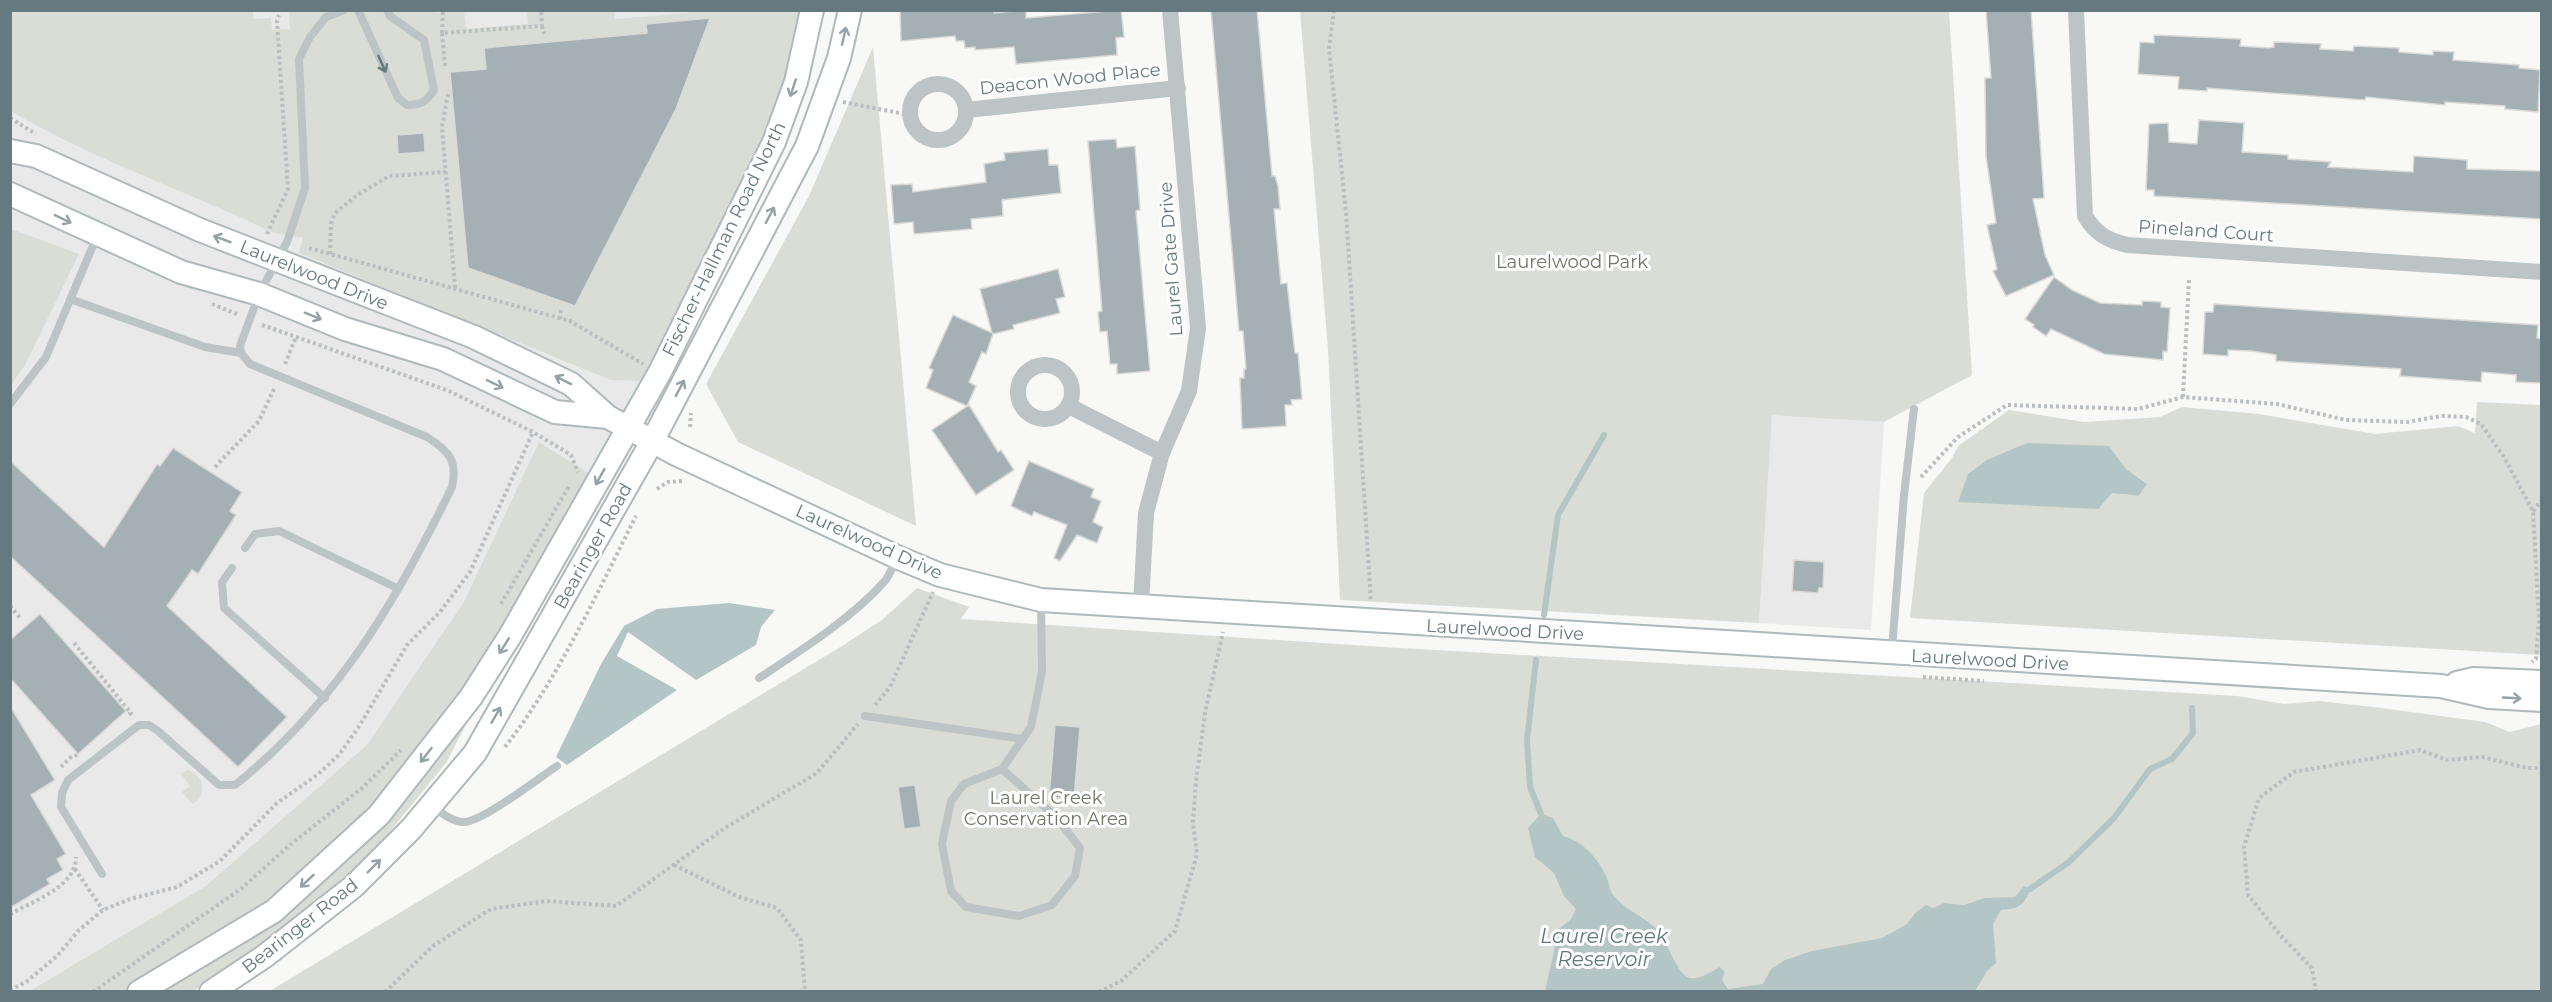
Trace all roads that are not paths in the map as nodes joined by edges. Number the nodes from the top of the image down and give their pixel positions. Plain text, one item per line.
1 (344, 10) edge
2 (358, 10) edge
3 (387, 10) edge
4 (812, 10) edge
5 (850, 10) edge
6 (1170, 10) edge
7 (2076, 10) edge
8 (1178, 88) junction
9 (966, 110) junction
10 (10, 141) edge
11 (10, 151) edge
12 (36, 156) junction
13 (10, 194) edge
14 (97, 236) junction
15 (281, 252) junction
16 (2541, 272) edge
17 (259, 294) junction
18 (70, 299) junction
19 (241, 353) junction
20 (10, 404) edge
21 (1069, 406) dead end
22 (1914, 409) dead end
23 (618, 421) junction
24 (653, 440) junction
25 (1162, 453) junction
26 (245, 548) dead end
27 (897, 557) junction
28 (232, 568) dead end
29 (397, 588) junction
30 (1041, 600) junction
31 (1141, 605) junction
32 (1891, 654) junction
33 (759, 678) dead end
34 (2541, 682) edge
35 (2440, 686) junction
36 (325, 698) junction
37 (2541, 700) edge
38 (865, 716) road end
39 (1023, 739) junction
40 (556, 766) dead end
41 (1002, 769) junction
42 (430, 805) junction
43 (102, 874) dead end
44 (139, 992) edge
45 (212, 992) edge

1 - 15 lane
2 -> 3 lane
4 -> 23 street, Fischer-Hallman Road North
24 -> 5 street, Bearinger Road
6 - 8 street, Laurel Gate Drive
7 - 16 street, Pineland Court
8 - 9 street, Deacon Wood Place
8 - 25 street, Laurel Gate Drive
9 - 9 street, Deacon Wood Place
10 - 12 street
11 - 12 street, Laurelwood Drive
15 -> 12 street, Laurelwood Drive
13 -> 14 street, Laurelwood Drive
14 - 17 street, Laurelwood Drive
14 - 18 lane
15 - 17 lane
23 -> 15 street, Laurelwood Drive
17 - 19 lane
17 -> 23 street, Laurelwood Drive
18 - 19 lane
18 - 20 lane
19 - 29 lane
21 - 25 street
22 - 32 lane
23 - 24 street, Laurelwood Drive
23 -> 44 street, Bearinger Road
24 - 27 street, Laurelwood Drive
42 -> 24 street, Bearinger Road
25 - 31 street, Laurel Gate Drive
26 - 29 lane
27 - 30 street, Laurelwood Drive
27 - 33 lane
28 - 36 lane
29 - 36 lane
30 - 31 street, Laurelwood Drive
30 - 39 lane
31 - 32 street, Laurelwood Drive
32 - 35 street, Laurelwood Drive
34 - 35 street, Laurelwood Drive
35 -> 37 street, Laurelwood Drive
36 - 43 lane
38 - 39 lane
39 - 41 lane
40 - 42 lane
41 - 41 lane
45 -> 42 street, Bearinger Road

